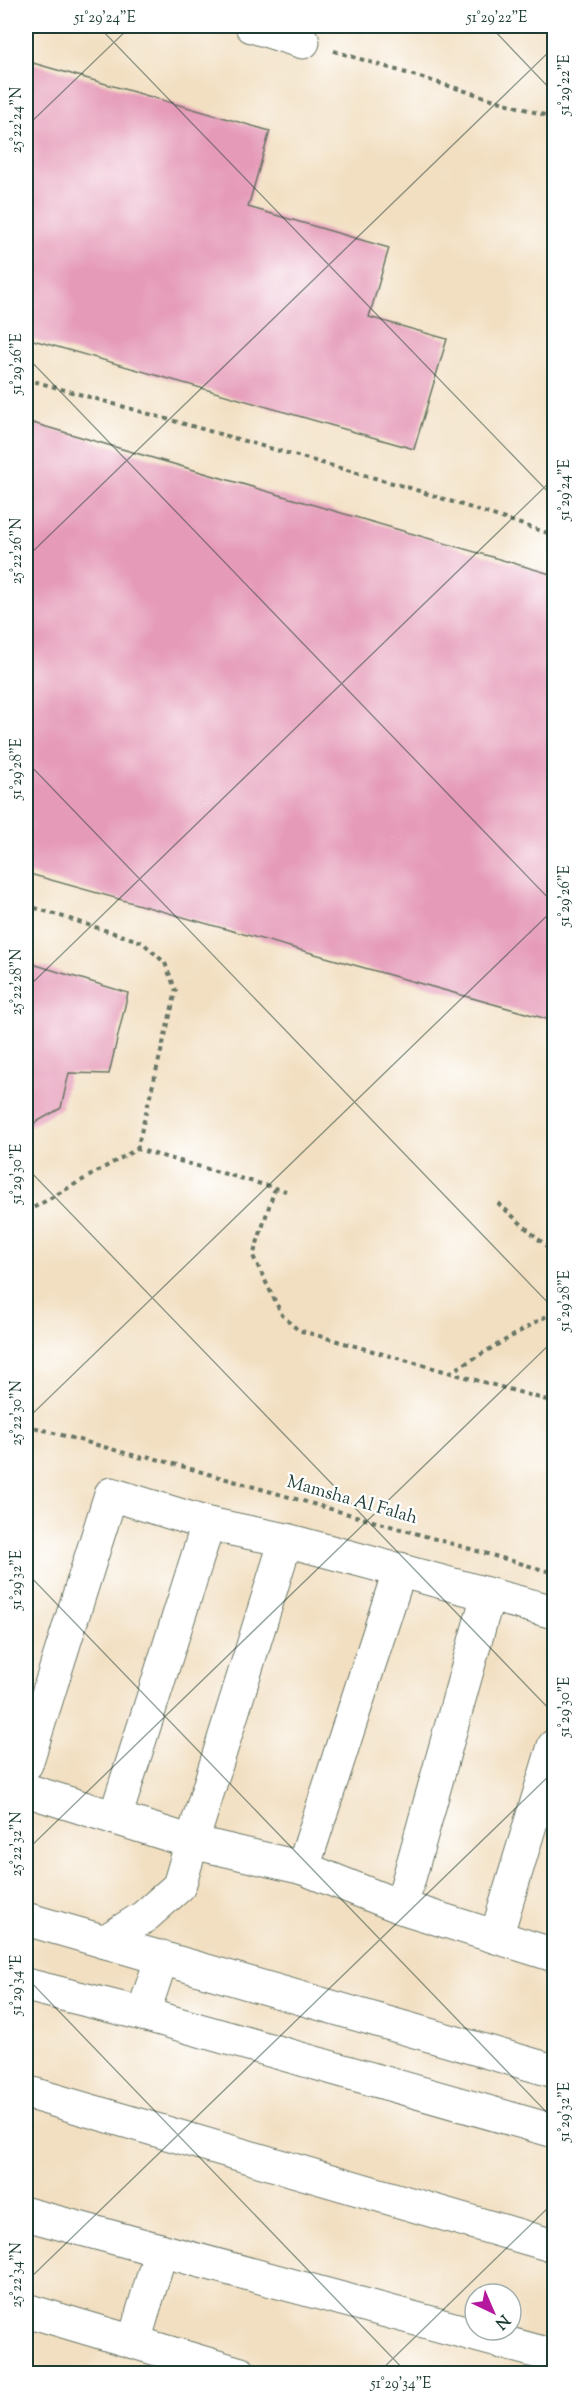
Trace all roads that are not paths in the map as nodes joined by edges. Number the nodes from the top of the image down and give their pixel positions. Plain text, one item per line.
1 (252, 26) edge
2 (303, 42) road end
3 (208, 1524) junction
4 (286, 1540) junction
5 (400, 1569) junction
6 (488, 1595) junction
7 (555, 1612) edge
8 (555, 1746) edge
9 (26, 1764) edge
10 (26, 1790) edge
11 (115, 1818) junction
12 (192, 1842) junction
13 (303, 1868) junction
14 (401, 1907) junction
15 (26, 1919) edge
16 (496, 1937) junction
17 (104, 1942) junction
18 (555, 1955) edge
19 (162, 1957) junction
20 (30, 1992) edge
21 (143, 2014) junction
22 (555, 2071) edge
23 (26, 2092) edge
24 (555, 2131) edge
25 (26, 2214) edge
26 (555, 2247) edge
27 (161, 2250) junction
28 (26, 2310) edge
29 (134, 2342) junction
30 (555, 2356) edge
31 (241, 2373) edge

1 - 2 street
3 - 4 street
3 - 9 street
3 - 11 street
4 - 5 street
4 - 12 street
5 - 6 street
5 - 13 street
6 - 7 street
6 - 14 street
8 - 16 street
10 - 11 street
11 - 12 street
12 - 13 street
12 - 17 street
13 - 14 street
14 - 16 street
15 - 17 street
16 - 18 street
17 - 19 street
19 - 21 street
19 - 22 street
20 - 21 street
21 - 24 street
23 - 26 street
25 - 27 street
27 - 29 street
27 - 30 street
28 - 29 street
29 - 31 street

